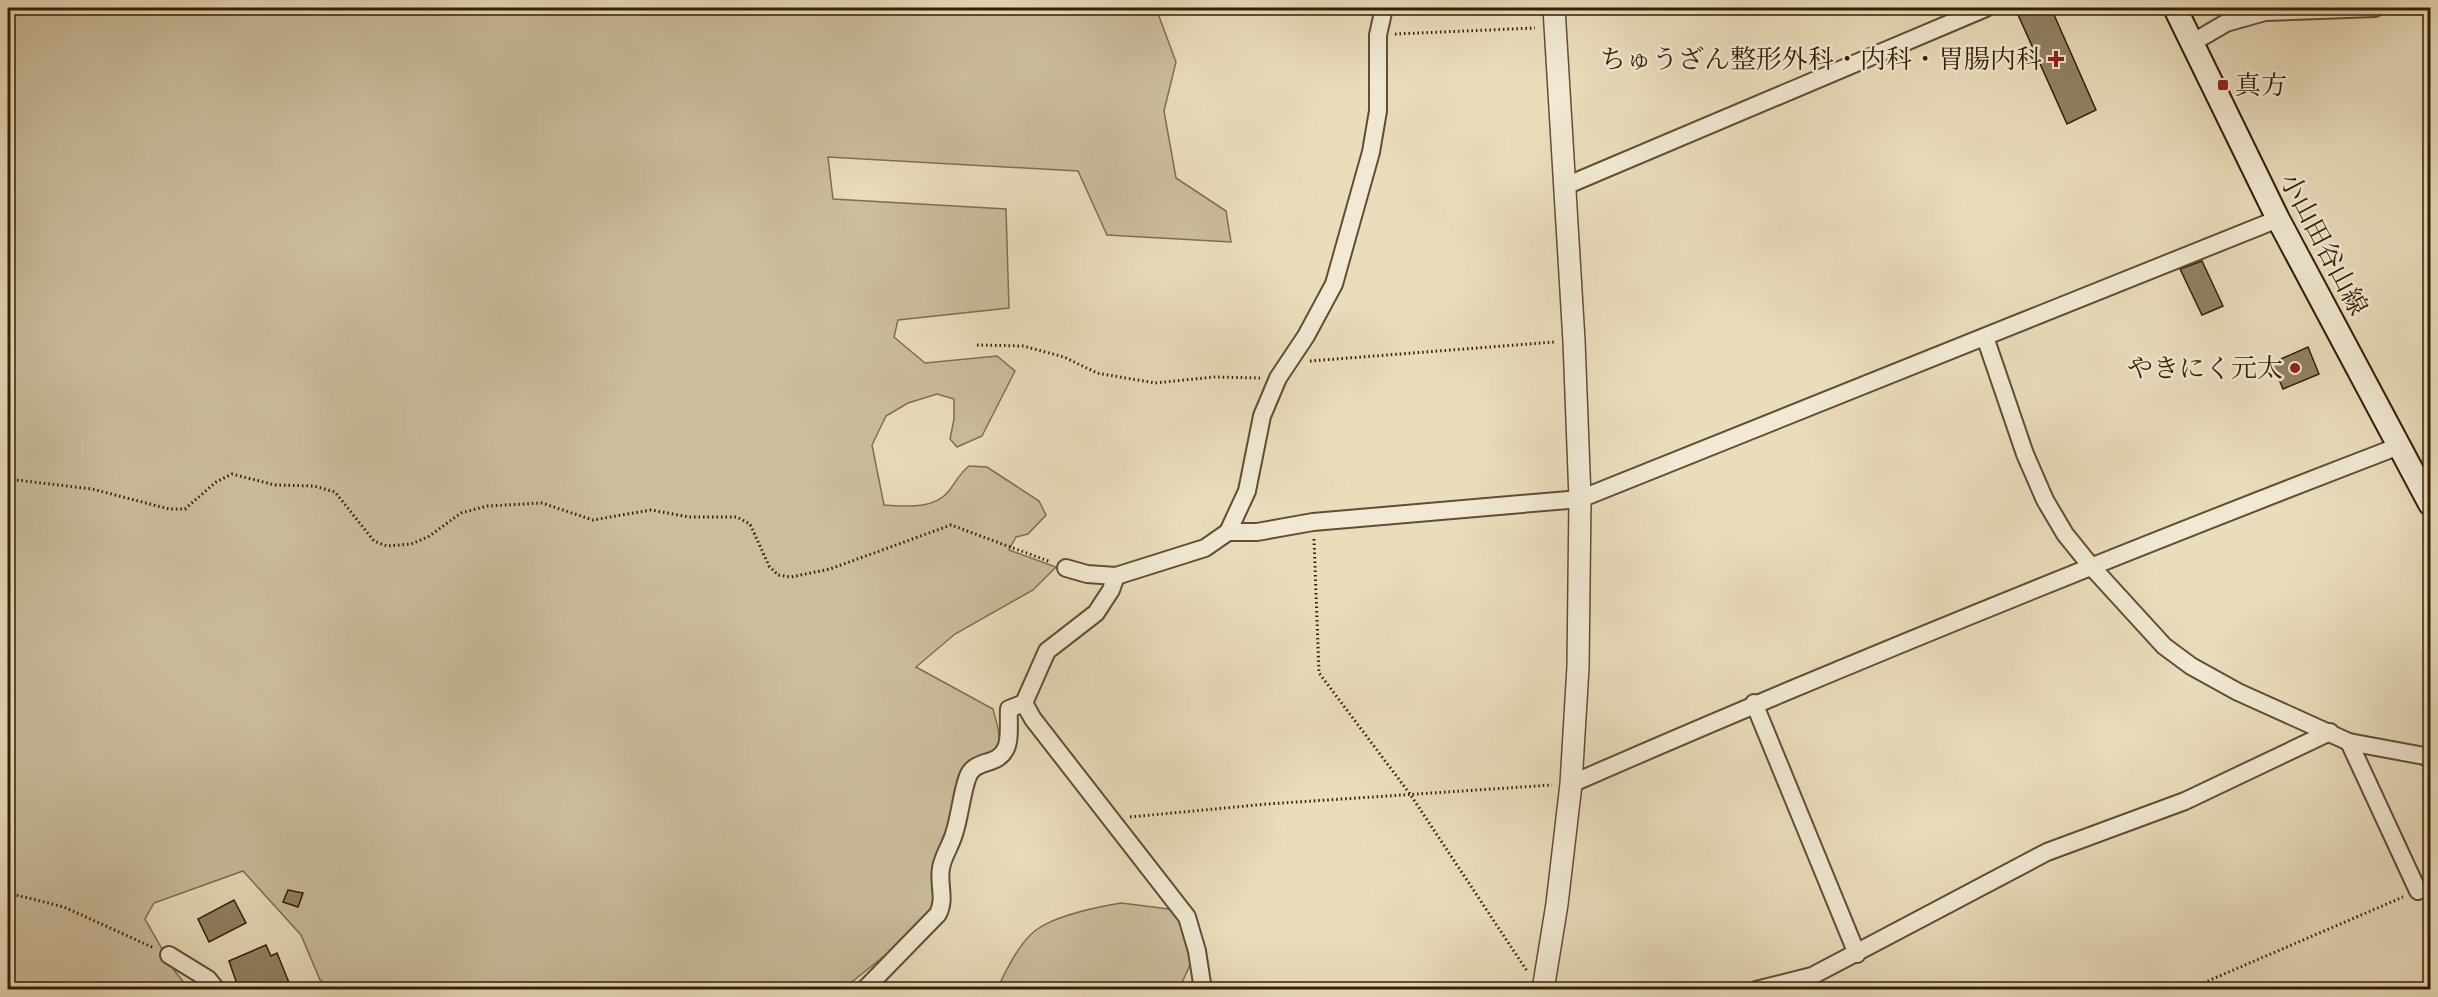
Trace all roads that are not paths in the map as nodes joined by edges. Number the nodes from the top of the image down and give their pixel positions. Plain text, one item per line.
1 (1384, 8) edge
2 (1986, 8) edge
3 (2175, 8) edge
4 (2375, 8) edge
5 (1554, 18) edge
6 (2190, 44) junction
7 (1563, 187) junction
8 (2278, 219) junction
9 (1985, 337) junction
10 (2399, 446) junction
11 (1580, 499) junction
12 (2430, 504) edge
13 (1228, 532) junction
14 (2090, 565) junction
15 (1066, 568) road end
16 (1116, 576) junction
17 (1024, 703) junction
18 (1754, 704) junction
19 (2330, 732) junction
20 (2349, 742) junction
21 (2430, 757) edge
22 (1571, 784) junction
23 (2418, 891) road end
24 (1857, 954) junction
25 (169, 955) road end
26 (1538, 985) edge
27 (217, 990) edge
28 (864, 990) edge
29 (1203, 990) edge
30 (1756, 990) edge

1 - 13 street
2 - 7 street
3 - 6 main road, 小山田谷山線
4 - 6 street
5 - 7 street
6 - 8 main road, 小山田谷山線
7 - 11 street
8 - 9 street
8 - 10 main road, 小山田谷山線
9 - 11 street
9 - 14 street
10 - 12 main road, 小山田谷山線
10 - 14 street
11 - 13 street
11 - 22 street
13 - 16 street
14 - 18 street
14 - 19 street
15 - 16 street
16 - 17 street
17 - 28 street
17 - 29 street
18 - 22 street
18 - 24 street
19 - 20 street
19 - 24 street
20 - 21 street
20 - 23 street
22 - 26 street
24 - 30 street
25 - 27 street

